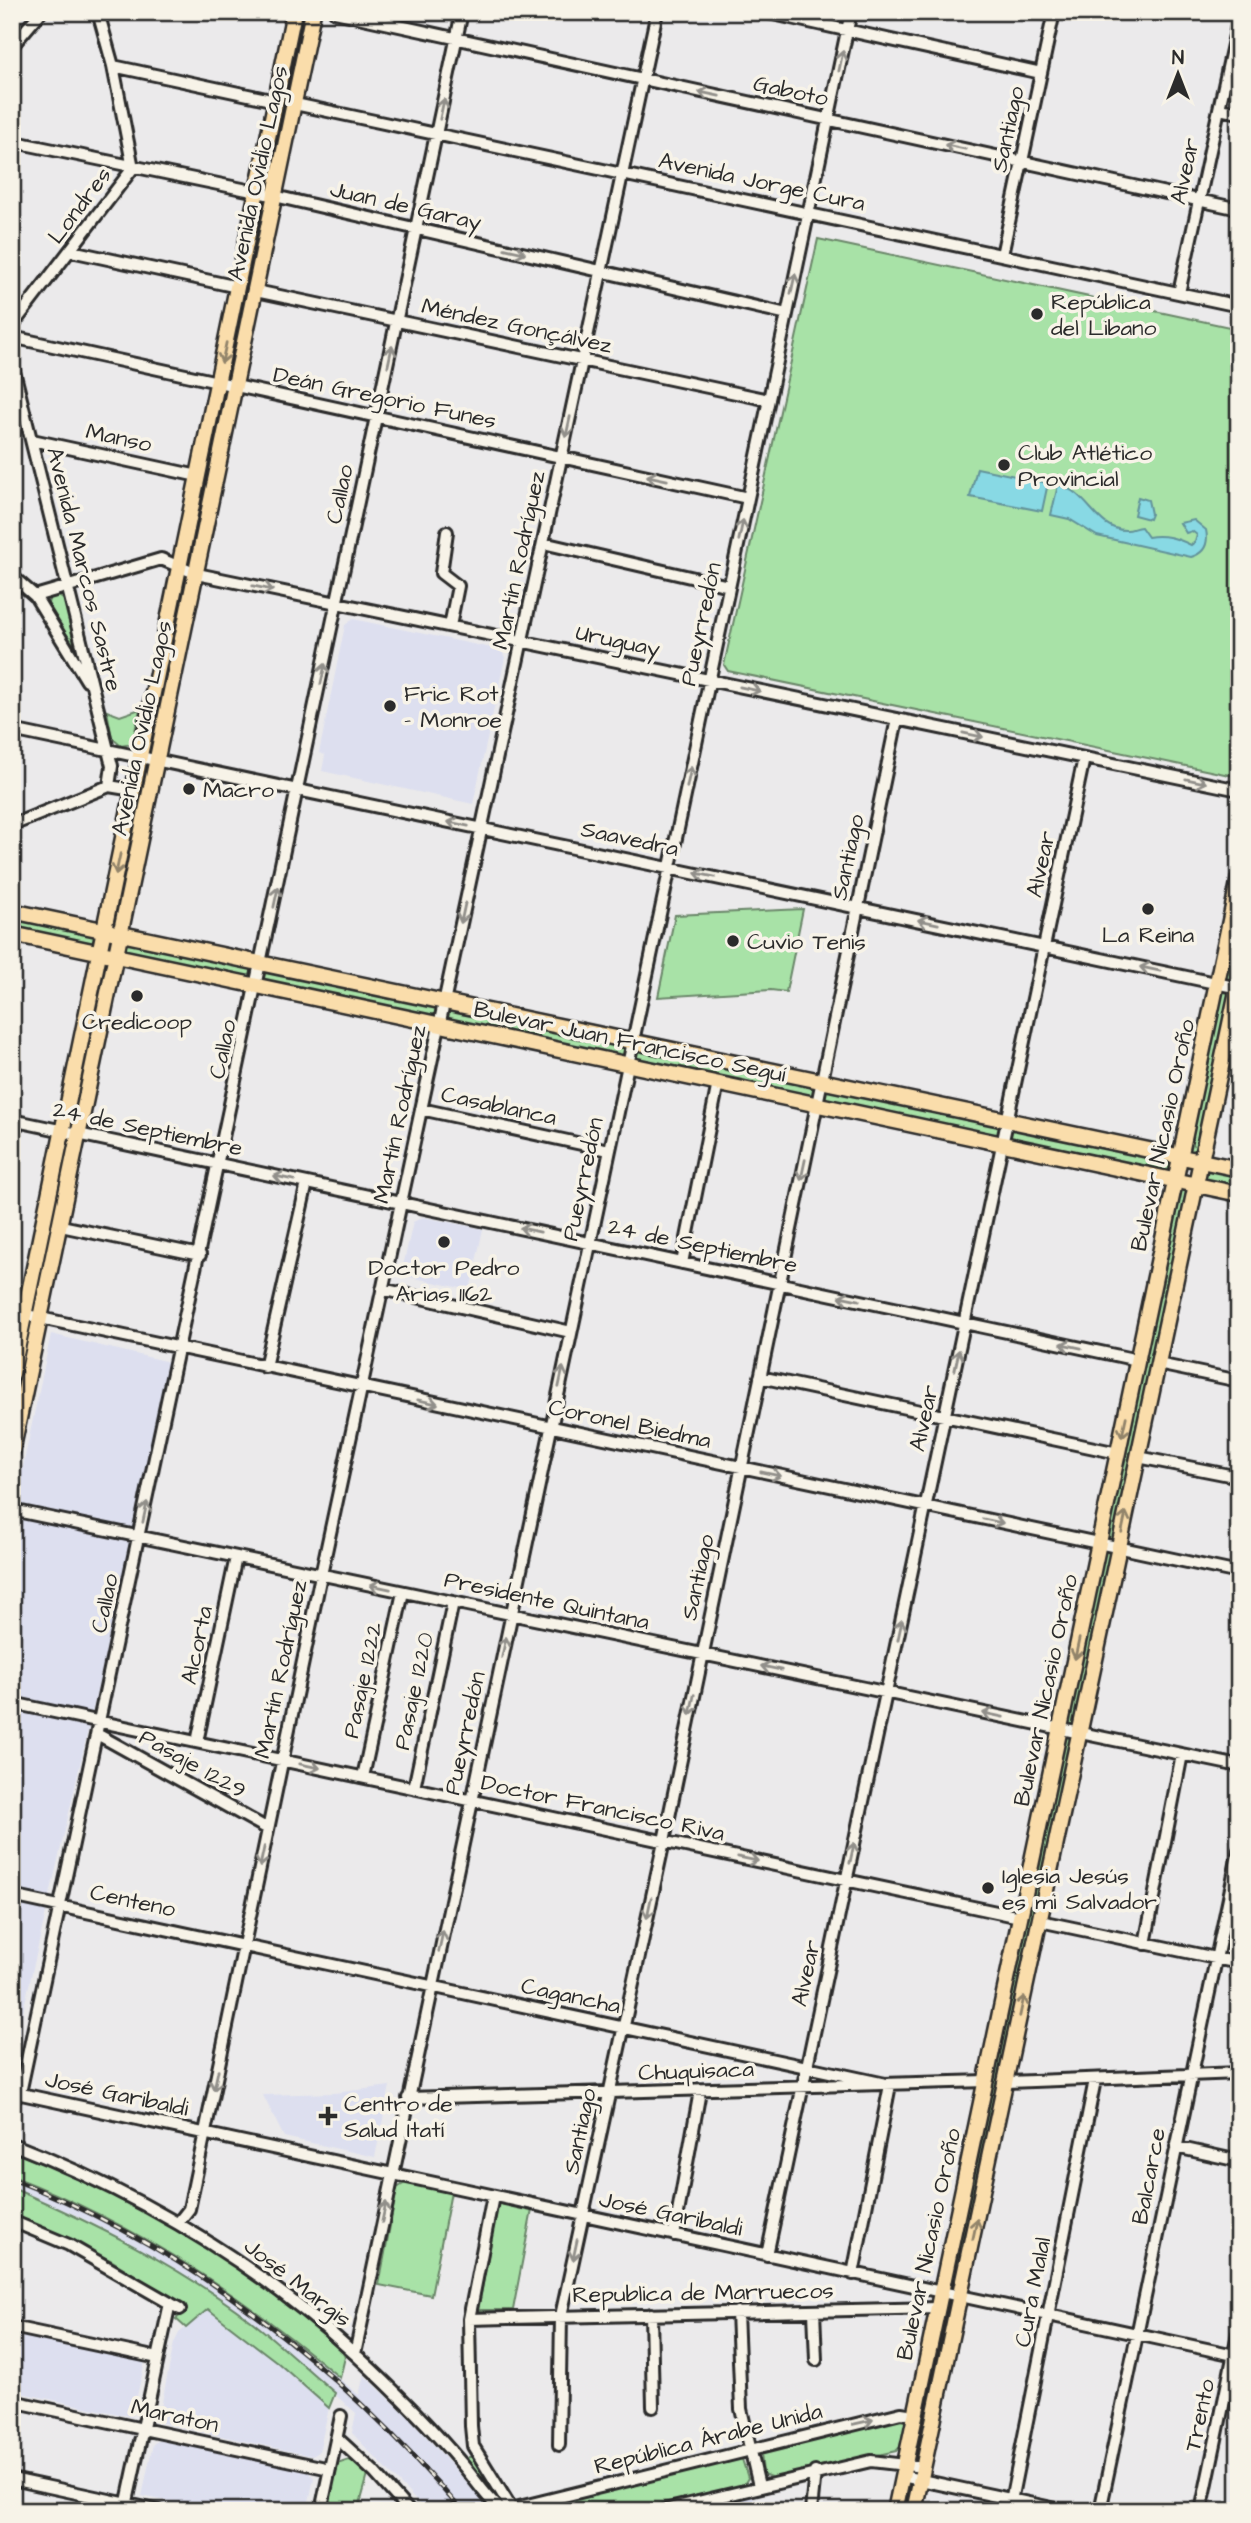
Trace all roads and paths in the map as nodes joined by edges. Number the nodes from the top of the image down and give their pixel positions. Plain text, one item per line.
1 (41, 12) edge
2 (98, 12) edge
3 (294, 12) edge
4 (313, 12) edge
5 (335, 12) edge
6 (462, 12) edge
7 (657, 12) edge
8 (764, 12) edge
9 (851, 12) edge
10 (1054, 12) edge
11 (1239, 17) edge
12 (847, 30) junction
13 (457, 39) junction
14 (12, 47) edge
15 (113, 66) junction
16 (1041, 73) junction
17 (643, 79) junction
18 (276, 101) junction
19 (295, 104) junction
20 (1219, 109) junction
21 (1239, 113) edge
22 (12, 120) edge
23 (828, 120) junction
24 (437, 135) junction
25 (14, 144) edge
26 (1022, 162) junction
27 (133, 168) junction
28 (622, 174) junction
29 (257, 192) junction
30 (276, 196) junction
31 (1199, 200) junction
32 (1239, 209) edge
33 (808, 214) junction
34 (417, 229) junction
35 (71, 251) junction
36 (1002, 255) junction
37 (601, 271) junction
38 (238, 287) junction
39 (256, 290) junction
40 (1179, 293) junction
41 (1239, 306) edge
42 (787, 314) junction
43 (397, 321) junction
44 (12, 326) edge
45 (12, 337) edge
46 (582, 360) junction
47 (12, 363) edge
48 (218, 382) junction
49 (235, 386) junction
50 (769, 400) junction
51 (377, 417) junction
52 (32, 440) junction
53 (561, 457) junction
54 (198, 476) junction
55 (748, 498) junction
56 (447, 532) dead end
57 (543, 543) junction
58 (180, 567) junction
59 (197, 574) junction
60 (12, 576) edge
61 (69, 586) junction
62 (729, 586) junction
63 (35, 596) junction
64 (338, 603) junction
65 (450, 626) junction
66 (522, 641) junction
67 (709, 680) junction
68 (96, 699) junction
69 (897, 719) junction
70 (12, 730) edge
71 (108, 750) junction
72 (140, 756) junction
73 (1084, 758) junction
74 (157, 760) junction
75 (109, 786) junction
76 (133, 790) junction
77 (298, 790) junction
78 (1239, 790) edge
79 (12, 825) edge
80 (481, 829) junction
81 (669, 868) junction
82 (1239, 878) edge
83 (858, 907) junction
84 (12, 911) edge
85 (104, 930) junction
86 (12, 934) edge
87 (121, 934) junction
88 (1045, 947) junction
89 (99, 953) junction
90 (116, 956) junction
91 (262, 964) junction
92 (1217, 983) junction
93 (257, 986) junction
94 (1238, 986) edge
95 (444, 1002) junction
96 (439, 1024) junction
97 (632, 1042) junction
98 (628, 1064) junction
99 (822, 1082) junction
100 (718, 1083) junction
101 (817, 1104) junction
102 (421, 1109) junction
103 (12, 1120) edge
104 (1009, 1121) junction
105 (62, 1131) junction
106 (80, 1134) junction
107 (1004, 1143) junction
108 (609, 1150) junction
109 (1180, 1157) junction
110 (1201, 1161) junction
111 (219, 1164) junction
112 (1239, 1169) edge
113 (1176, 1180) junction
114 (307, 1183) junction
115 (1196, 1184) junction
116 (1239, 1194) edge
117 (401, 1203) junction
118 (61, 1226) junction
119 (590, 1243) junction
120 (200, 1255) junction
121 (682, 1263) junction
122 (780, 1283) junction
123 (382, 1289) junction
124 (18, 1313) edge
125 (41, 1317) junction
126 (965, 1323) junction
127 (571, 1332) junction
128 (180, 1348) junction
129 (1138, 1360) junction
130 (1158, 1364) junction
131 (265, 1367) junction
132 (12, 1374) edge
133 (760, 1377) junction
134 (1239, 1381) edge
135 (361, 1388) junction
136 (946, 1415) junction
137 (551, 1427) junction
138 (12, 1452) edge
139 (1118, 1453) junction
140 (1138, 1457) junction
141 (741, 1468) junction
142 (1239, 1477) edge
143 (926, 1506) junction
144 (12, 1510) edge
145 (140, 1537) junction
146 (1099, 1543) junction
147 (1119, 1547) junction
148 (236, 1557) junction
149 (1239, 1573) edge
150 (321, 1575) junction
151 (403, 1592) junction
152 (453, 1602) junction
153 (511, 1614) junction
154 (703, 1654) junction
155 (886, 1693) junction
156 (12, 1703) edge
157 (100, 1722) junction
158 (1060, 1729) junction
159 (1080, 1733) junction
160 (97, 1734) junction
161 (197, 1742) junction
162 (1182, 1754) junction
163 (282, 1760) junction
164 (1239, 1766) edge
165 (363, 1777) junction
166 (414, 1788) junction
167 (471, 1800) junction
168 (268, 1829) junction
169 (664, 1841) junction
170 (1239, 1850) edge
171 (846, 1880) junction
172 (12, 1896) edge
173 (60, 1906) junction
174 (1020, 1917) junction
175 (1040, 1921) junction
176 (1145, 1944) junction
177 (244, 1945) junction
178 (1216, 1958) junction
179 (1239, 1963) edge
180 (432, 1986) junction
181 (623, 2028) junction
182 (807, 2067) junction
183 (1239, 2073) edge
184 (1189, 2076) junction
185 (1095, 2080) junction
186 (986, 2081) junction
187 (1007, 2082) junction
188 (890, 2085) junction
189 (802, 2087) junction
190 (700, 2091) junction
191 (16, 2093) edge
192 (609, 2094) junction
193 (408, 2098) junction
194 (205, 2133) junction
195 (12, 2144) edge
196 (1176, 2147) junction
197 (1239, 2161) edge
198 (392, 2174) junction
199 (493, 2196) junction
200 (583, 2215) junction
201 (12, 2221) edge
202 (178, 2223) junction
203 (674, 2235) junction
204 (766, 2255) junction
205 (853, 2274) junction
206 (941, 2292) junction
207 (961, 2295) junction
208 (938, 2308) junction
209 (814, 2311) junction
210 (737, 2312) junction
211 (1050, 2313) junction
212 (651, 2314) junction
213 (561, 2316) junction
214 (469, 2319) junction
215 (12, 2328) edge
216 (1239, 2329) edge
217 (1138, 2332) junction
218 (355, 2354) junction
219 (1236, 2355) edge
220 (158, 2358) junction
221 (816, 2360) dead end
222 (12, 2400) edge
223 (653, 2407) dead end
224 (341, 2416) dead end
225 (915, 2416) junction
226 (142, 2430) junction
227 (337, 2438) junction
228 (558, 2445) dead end
229 (473, 2446) junction
230 (749, 2448) junction
231 (456, 2457) junction
232 (330, 2469) junction
233 (904, 2470) junction
234 (816, 2472) junction
235 (922, 2473) junction
236 (12, 2479) edge
237 (759, 2486) junction
238 (1011, 2505) edge
239 (125, 2507) edge
240 (512, 2510) edge
241 (160, 2511) edge
242 (321, 2511) edge
243 (409, 2511) edge
244 (660, 2511) edge
245 (811, 2511) edge
246 (895, 2511) edge
247 (914, 2511) edge
248 (1066, 2511) edge
249 (1100, 2511) edge
250 (1200, 2511) edge

1 - 14 street
2 - 15 street, Londres
3 - 18 main road, Avenida Ovidio Lagos
4 - 19 main road, Avenida Ovidio Lagos
5 - 13 street, Gaboto
6 - 13 street, Callao
7 - 17 street, Martín Rodríguez
8 - 12 street
9 - 12 street, Pueyrredón
10 - 16 street, Santiago
11 - 20 street, Alvear
12 - 16 street
23 -> 12 street, Pueyrredón
13 - 17 street, Gaboto
24 -> 13 street, Callao
15 - 18 street
15 - 27 street, Londres
16 - 26 street, Santiago
23 -> 17 street, Gaboto
17 - 28 street, Martín Rodríguez
18 - 19 main road, Avenida Jorge Cura
18 - 29 main road, Avenida Ovidio Lagos
19 - 24 street, Avenida Jorge Cura
19 - 30 main road, Avenida Ovidio Lagos
20 - 21 street
20 - 31 street, Alvear
22 - 25 street
26 -> 23 street, Gaboto
23 - 33 street, Pueyrredón
24 - 28 street, Avenida Jorge Cura
24 - 34 street, Callao
25 - 27 street, Juan de Garay
26 - 31 street, Gaboto
26 - 36 street, Santiago
27 - 29 street, Juan de Garay
27 - 35 street, Londres
28 - 33 street, Avenida Jorge Cura
28 - 37 street, Martín Rodríguez
29 - 30 street, Juan de Garay
29 - 38 main road, Avenida Ovidio Lagos
30 - 34 street, Juan de Garay
30 - 39 main road, Avenida Ovidio Lagos
31 - 32 street, Gaboto
31 - 40 street, Alvear
33 - 36 street, Avenida Jorge Cura
42 -> 33 street, Pueyrredón
34 -> 37 street, Juan de Garay
34 - 43 street, Callao
35 - 38 street
35 - 44 street, Londres
36 - 40 street, Avenida Jorge Cura
37 - 42 street, Juan de Garay
37 - 46 street, Martín Rodríguez
38 -> 48 main road, Avenida Ovidio Lagos
39 - 43 street, Méndez Gonçálvez
39 - 49 main road, Avenida Ovidio Lagos
40 - 41 street, Avenida Jorge Cura
42 - 50 street, Pueyrredón
43 - 46 street, Méndez Gonçálvez
51 -> 43 street, Callao
45 - 48 street, Deán Gregorio Funes
46 - 50 street, Méndez Gonçálvez
46 -> 53 street, Martín Rodríguez
47 - 52 street, Avenida Marcos Sastre
48 - 49 street, Deán Gregorio Funes
48 - 54 main road, Avenida Ovidio Lagos
49 - 51 street, Deán Gregorio Funes
49 - 59 main road, Avenida Ovidio Lagos
50 - 55 street, Pueyrredón
51 - 53 street, Deán Gregorio Funes
51 - 64 street, Callao
52 - 54 street, Manso
52 - 61 street, Avenida Marcos Sastre
55 -> 53 street, Deán Gregorio Funes
53 - 57 street, Martín Rodríguez
54 - 58 main road, Avenida Ovidio Lagos
62 -> 55 street, Pueyrredón
56 - 65 street
57 - 62 street
57 - 66 street, Martín Rodríguez
58 - 59 street, Uruguay
58 - 61 street, Uruguay
58 - 72 main road, Avenida Ovidio Lagos
59 -> 64 street, Uruguay
59 - 74 main road, Avenida Ovidio Lagos
60 - 63 street
61 - 63 street, Uruguay
61 - 68 street, Avenida Marcos Sastre
62 - 67 street, Pueyrredón
63 - 68 street
64 - 65 street, Uruguay
77 -> 64 street, Callao
65 - 66 street, Uruguay
66 - 67 street, Uruguay
66 - 80 street, Martín Rodríguez
67 -> 69 street, Uruguay
81 -> 67 street, Pueyrredón
68 - 71 street, Avenida Marcos Sastre
69 -> 73 street, Uruguay
69 - 83 street, Santiago
70 - 71 street, Saavedra
71 - 72 street, Saavedra
71 - 75 street, Avenida Marcos Sastre
72 - 74 street, Saavedra
72 - 76 main road, Avenida Ovidio Lagos
73 -> 78 street, Uruguay
73 - 88 street, Alvear
74 - 77 street, Saavedra
74 - 87 main road, Avenida Ovidio Lagos
75 - 76 street
75 - 79 street
76 -> 85 main road, Avenida Ovidio Lagos
80 -> 77 street, Saavedra
91 -> 77 street, Callao
80 - 81 street, Saavedra
80 -> 95 street, Martín Rodríguez
83 -> 81 street, Saavedra
81 - 97 street, Pueyrredón
82 - 92 main road, Bulevar Nicasio Oroño
88 -> 83 street, Saavedra
83 - 99 street, Santiago
84 - 85 main road, Bulevar Juan Francisco Seguí
85 - 87 main road, Bulevar Juan Francisco Seguí
85 - 89 main road, Avenida Ovidio Lagos
86 - 89 main road, Bulevar Juan Francisco Seguí
87 - 90 main road, Avenida Ovidio Lagos
87 - 91 main road, Bulevar Juan Francisco Seguí
92 -> 88 street, Saavedra
88 - 104 street, Alvear
89 - 90 main road, Bulevar Juan Francisco Seguí
89 - 105 main road, Avenida Ovidio Lagos
90 - 93 main road, Bulevar Juan Francisco Seguí
90 - 106 main road, Avenida Ovidio Lagos
91 - 93 street, Callao
91 - 95 main road, Bulevar Juan Francisco Seguí
92 - 94 street, Saavedra
92 - 109 main road, Bulevar Nicasio Oroño
93 - 96 main road, Bulevar Juan Francisco Seguí
93 - 111 street, Callao
94 - 110 main road, Bulevar Nicasio Oroño
95 - 96 street, Martín Rodríguez
95 - 97 main road, Bulevar Juan Francisco Seguí
96 - 98 main road, Bulevar Juan Francisco Seguí
96 - 102 street, Martín Rodríguez
97 - 98 street, Pueyrredón
97 - 99 main road, Bulevar Juan Francisco Seguí
98 - 100 main road, Bulevar Juan Francisco Seguí
98 - 108 street, Pueyrredón
99 - 101 street, Santiago
99 - 104 main road, Bulevar Juan Francisco Seguí
100 - 101 main road, Bulevar Juan Francisco Seguí
100 - 121 street
101 - 107 main road, Bulevar Juan Francisco Seguí
101 -> 122 street, Santiago
102 - 108 street, Casablanca
102 - 117 street, Martín Rodríguez
103 - 105 street, 24 de Septiembre
104 - 107 street, Alvear
104 - 109 main road, Bulevar Juan Francisco Seguí
105 - 106 street, 24 de Septiembre
105 - 124 main road, Avenida Ovidio Lagos
106 - 111 street, 24 de Septiembre
106 - 118 main road, Avenida Ovidio Lagos
107 - 113 main road, Bulevar Juan Francisco Seguí
107 - 126 street, Alvear
108 - 119 street, Pueyrredón
109 - 110 main road, Bulevar Juan Francisco Seguí
109 - 113 main road, Bulevar Nicasio Oroño
110 - 112 main road, Bulevar Juan Francisco Seguí
110 - 115 main road, Bulevar Nicasio Oroño
114 -> 111 street, 24 de Septiembre
111 - 120 street, Callao
113 - 115 main road, Bulevar Juan Francisco Seguí
113 - 129 main road, Bulevar Nicasio Oroño
114 - 117 street, 24 de Septiembre
114 - 131 street
115 - 116 main road, Bulevar Juan Francisco Seguí
115 - 130 main road, Bulevar Nicasio Oroño
119 -> 117 street, 24 de Septiembre
117 - 123 street, Martín Rodríguez
118 - 120 street
118 - 125 main road, Avenida Ovidio Lagos
119 - 121 street, 24 de Septiembre
119 - 127 street, Pueyrredón
120 - 128 street, Callao
121 - 122 street, 24 de Septiembre
126 -> 122 street, 24 de Septiembre
122 - 133 street, Santiago
123 - 127 street
123 - 135 street, Martín Rodríguez
124 - 125 street, Coronel Biedma
124 - 132 main road, Avenida Ovidio Lagos
125 - 128 street, Coronel Biedma
125 - 138 main road, Avenida Ovidio Lagos
129 -> 126 street, 24 de Septiembre
136 -> 126 street, Alvear
137 -> 127 street, Pueyrredón
128 - 131 street, Coronel Biedma
145 -> 128 street, Callao
129 -> 139 main road, Bulevar Nicasio Oroño
130 - 134 street
130 - 140 main road, Bulevar Nicasio Oroño
131 - 135 street, Coronel Biedma
133 - 136 street
133 - 141 street, Santiago
135 -> 137 street, Coronel Biedma
135 - 150 street, Martín Rodríguez
136 - 139 street
136 - 143 street, Alvear
137 - 141 street, Coronel Biedma
137 - 153 street, Pueyrredón
139 - 146 main road, Bulevar Nicasio Oroño
140 - 142 street
147 -> 140 main road, Bulevar Nicasio Oroño
141 -> 143 street, Coronel Biedma
141 - 154 street, Santiago
143 -> 146 street, Coronel Biedma
155 -> 143 street, Alvear
144 - 145 street, Presidente Quintana
145 - 148 street, Presidente Quintana
145 - 157 street, Callao
146 - 147 street, Coronel Biedma
146 -> 158 main road, Bulevar Nicasio Oroño
147 - 149 street, Coronel Biedma
147 - 159 main road, Bulevar Nicasio Oroño
148 - 150 street, Presidente Quintana
148 - 161 street, Alcorta
151 -> 150 street, Presidente Quintana
150 - 163 street, Martín Rodríguez
151 - 152 street, Presidente Quintana
151 - 165 street, Pasaje 1222
152 - 153 street, Presidente Quintana
152 - 166 street, Pasaje 1220
153 - 154 street, Presidente Quintana
167 -> 153 street, Pueyrredón
155 -> 154 street, Presidente Quintana
154 -> 169 street, Santiago
158 -> 155 street, Presidente Quintana
171 -> 155 street, Alvear
156 - 157 street, Doctor Francisco Riva
157 - 160 street, Callao
157 - 161 street, Doctor Francisco Riva
158 - 159 street, Presidente Quintana
158 - 174 main road, Bulevar Nicasio Oroño
159 - 162 street, Presidente Quintana
159 - 175 main road, Bulevar Nicasio Oroño
160 - 168 street, Pasaje 1229
160 - 173 street, Callao
161 - 163 street, Doctor Francisco Riva
162 - 164 street, Presidente Quintana
162 - 176 street
163 -> 165 street, Doctor Francisco Riva
163 - 168 street, Martín Rodríguez
165 - 166 street, Doctor Francisco Riva
166 - 167 street, Doctor Francisco Riva
167 - 169 street, Doctor Francisco Riva
180 -> 167 street, Pueyrredón
168 -> 177 street, Martín Rodríguez
169 -> 171 street, Doctor Francisco Riva
169 -> 181 street, Santiago
170 - 178 street, Balcarce
171 - 174 street, Doctor Francisco Riva
171 - 182 street, Alvear
172 - 173 street, Centeno
173 - 177 street, Centeno
173 - 191 street, Callao
174 - 186 main road, Bulevar Nicasio Oroño
175 - 176 street
187 -> 175 main road, Bulevar Nicasio Oroño
176 - 178 street
177 - 180 street, Cagancha
177 -> 194 street, Martín Rodríguez
178 - 179 street
178 - 184 street, Balcarce
180 - 181 street, Cagancha
180 - 193 street, Pueyrredón
181 - 182 street, Cagancha
181 - 192 street, Santiago
182 - 188 street, Cagancha
182 - 189 street, Alvear
183 - 184 street
184 - 185 street
184 - 196 street, Balcarce
185 - 187 street
185 - 211 street, Cura Malal
186 - 188 street, Chuquisaca
186 - 206 main road, Bulevar Nicasio Oroño
207 -> 187 main road, Bulevar Nicasio Oroño
188 - 189 street, Chuquisaca
188 - 205 street
189 - 190 street, Chuquisaca
189 - 204 street, Alvear
190 - 192 street, Chuquisaca
190 - 203 street
191 - 194 street, José Garibaldi
192 - 193 street, Chuquisaca
192 - 200 street, Santiago
193 - 198 street, Pueyrredón
194 - 198 street, José Garibaldi
194 - 202 street, Martín Rodríguez
195 - 202 street, José Margis
196 - 197 street
196 - 217 street, Balcarce
198 - 199 street, José Garibaldi
218 -> 198 street, Pueyrredón
199 - 200 street, José Garibaldi
199 - 214 street
200 - 203 street, José Garibaldi
200 -> 213 street, Santiago
201 - 220 street
202 - 218 street, José Margis
203 - 204 street, José Garibaldi
204 - 205 street, José Garibaldi
205 - 206 street, José Garibaldi
206 - 207 street, José Garibaldi
206 - 208 main road, Bulevar Nicasio Oroño
207 - 211 street, José Garibaldi
207 - 235 main road, Bulevar Nicasio Oroño
208 - 209 street, Republica de Marruecos
208 - 225 main road, Bulevar Nicasio Oroño
209 - 210 street, Republica de Marruecos
209 - 221 street
210 - 212 street, Republica de Marruecos
210 - 230 street
211 - 217 street, José Garibaldi
211 - 238 street, Cura Malal
212 - 213 street, Republica de Marruecos
212 - 223 street
213 - 214 street, Republica de Marruecos
213 - 228 street, Santiago
214 - 229 street
215 - 220 street
216 - 219 street, Trento
217 - 219 street, José Garibaldi
217 - 249 street, Balcarce
218 - 231 street, José Margis
219 - 250 street, Trento
220 - 226 street
222 - 226 street, Maraton
224 - 227 street
230 -> 225 street, República Árabe Unida
225 - 233 main road, Bulevar Nicasio Oroño
226 - 232 street, Maraton
226 - 239 street
227 - 232 street
227 - 243 street
229 - 231 street
229 - 240 street
230 - 237 street
230 - 240 street, República Árabe Unida
231 - 240 street, José Margis
232 - 242 street
233 - 234 street
233 - 235 street
233 - 246 main road, Bulevar Nicasio Oroño
234 - 237 street
234 - 245 street
235 - 238 street
235 - 247 main road, Bulevar Nicasio Oroño
236 - 239 street
237 - 244 street
238 - 248 street
239 - 241 street

